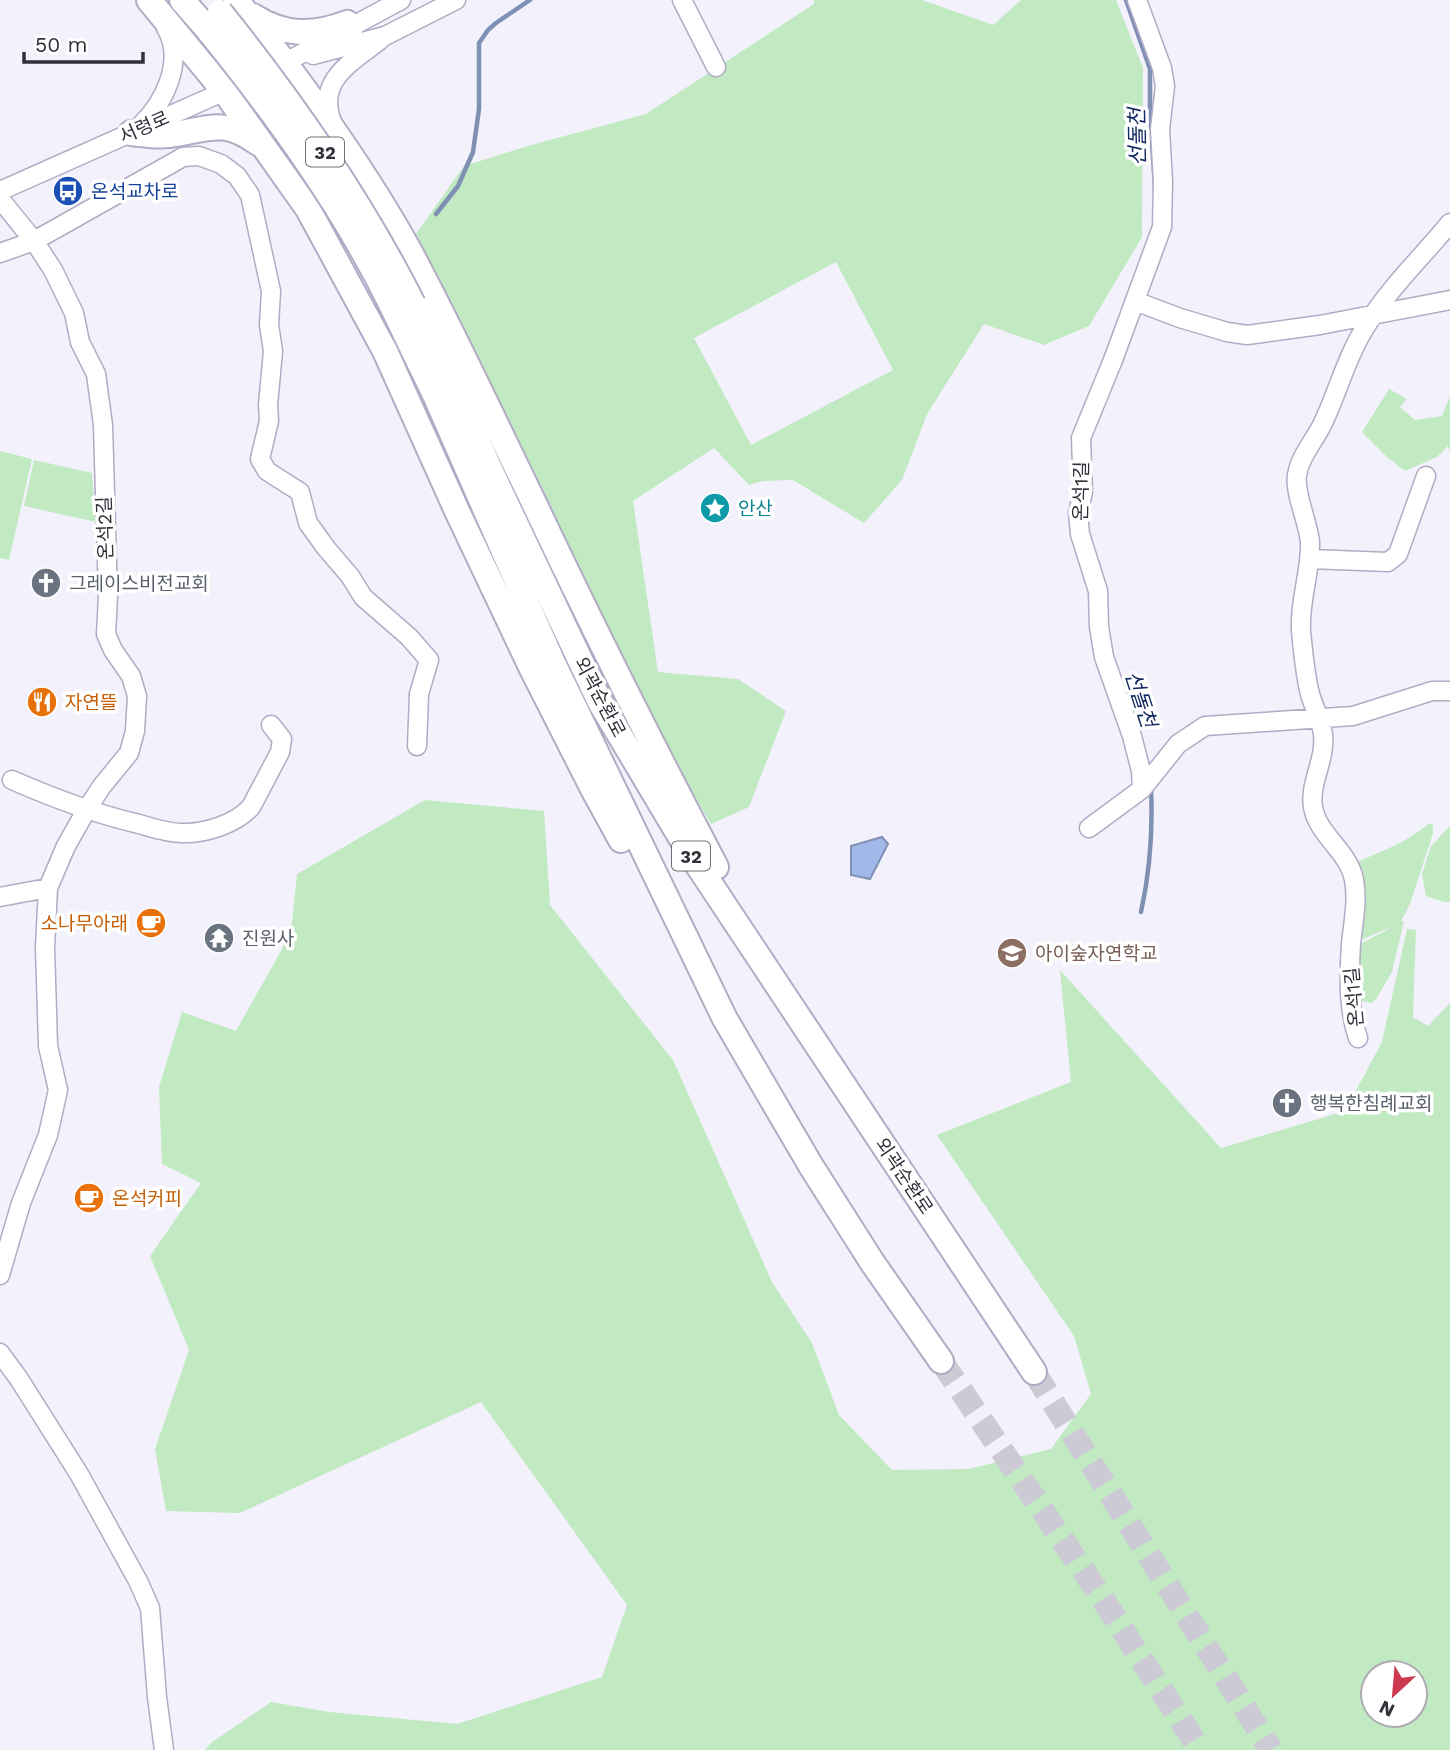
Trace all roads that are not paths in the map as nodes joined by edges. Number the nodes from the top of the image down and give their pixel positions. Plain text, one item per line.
1 (149, 0) edge
2 (182, 0) edge
3 (401, 0) edge
4 (456, 0) edge
5 (682, 0) edge
6 (1137, 0) edge
7 (221, 8) edge
8 (362, 21) junction
9 (168, 22) junction
10 (385, 36) junction
11 (286, 62) junction
12 (716, 66) dead end
13 (225, 92) junction
14 (131, 133) junction
15 (335, 135) junction
16 (268, 151) junction
17 (0, 191) edge
18 (0, 199) edge
19 (1450, 223) edge
20 (34, 241) junction
21 (0, 253) edge
22 (1450, 300) edge
23 (1135, 301) junction
24 (402, 304) junction
25 (1374, 314) junction
26 (1426, 476) dead end
27 (1310, 559) junction
28 (1450, 691) edge
29 (1319, 717) junction
30 (271, 725) dead end
31 (417, 746) dead end
32 (12, 780) dead end
33 (1142, 789) junction
34 (88, 809) junction
35 (1088, 828) dead end
36 (48, 888) junction
37 (0, 897) edge
38 (773, 980) junction
39 (725, 1019) junction
40 (1358, 1038) dead end
41 (0, 1275) edge
42 (0, 1353) edge
43 (941, 1361) tunnel mouth
44 (1034, 1372) tunnel mouth
45 (164, 1750) edge

1 - 9 highway
2 - 7 highway, 외곽순환로 / 32
3 - 8 street, 서령로
4 - 10 street, 서령로
5 - 12 street
6 - 23 street, 온석1길
7 - 8 highway
7 - 11 highway
7 - 24 highway, 외곽순환로 / 32, bridge
8 - 10 street
8 - 11 street, 서령로
9 - 13 highway
9 - 14 street
10 - 11 street, 서령로
10 - 15 street
11 - 13 street, 서령로
11 - 15 highway
13 - 14 street, 서령로
13 - 16 highway
14 - 16 highway
14 - 17 street, 서령로
15 - 38 highway
16 - 39 highway
18 - 20 street, 온석2길
19 - 25 street, 온석1길
20 - 21 street
20 - 31 street
20 - 34 street, 온석2길
22 - 25 street
23 - 25 street
23 - 33 street, 온석1길
24 - 38 highway, 외곽순환로 / 32
24 - 39 highway, 외곽순환로 / 32
25 - 27 street, 온석1길
26 - 27 street
27 - 29 street, 온석1길
28 - 29 street
29 - 33 street
29 - 40 street, 온석1길
30 - 34 street
32 - 34 street
33 - 35 street
34 - 36 street, 온석2길
36 - 37 street
36 - 41 street
38 - 44 highway, 외곽순환로 / 32
39 - 43 highway, 외곽순환로 / 32
42 - 45 street

